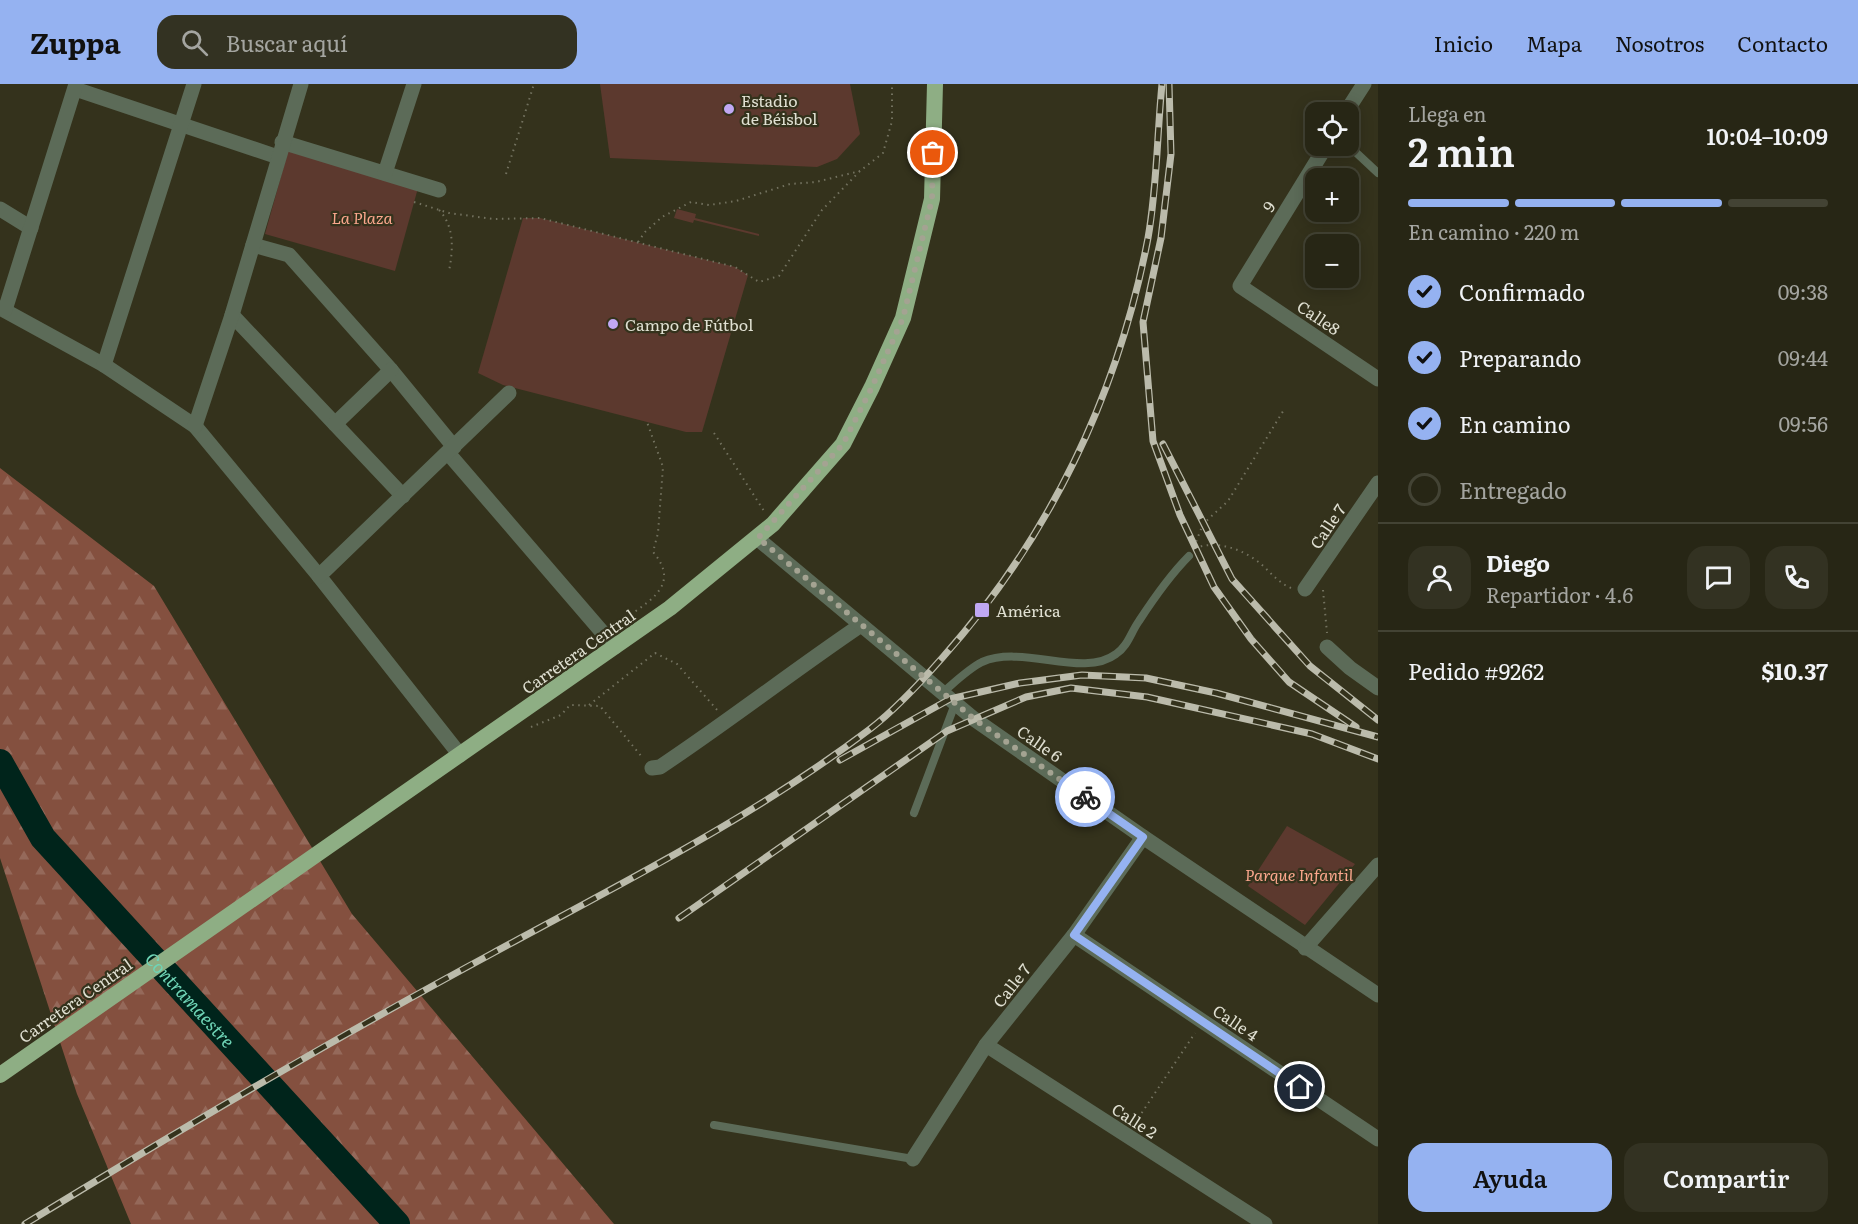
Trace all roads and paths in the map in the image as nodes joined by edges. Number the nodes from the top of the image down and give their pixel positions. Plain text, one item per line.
1 (194, 84) edge
2 (300, 84) edge
3 (414, 84) edge
4 (534, 84) edge
5 (892, 84) edge
6 (935, 84) edge
7 (1364, 84) edge
8 (75, 87) edge
9 (1352, 102) edge
10 (180, 125) junction
11 (280, 149) junction
12 (1359, 155) edge
13 (1320, 156) edge
14 (860, 171) junction
15 (385, 173) junction
16 (1378, 173) edge
17 (506, 174) dead end
18 (439, 190) dead end
19 (414, 202) dead end
20 (437, 208) junction
21 (0, 209) edge
22 (31, 228) junction
23 (638, 242) junction
24 (253, 245) junction
25 (449, 271) dead end
26 (1240, 286) joint
27 (2, 309) edge
28 (232, 315) junction
29 (104, 365) junction
30 (392, 370) junction
31 (1378, 379) edge
32 (509, 393) dead end
33 (1285, 408) dead end
34 (647, 422) dead end
35 (335, 424) junction
36 (195, 426) junction
37 (714, 433) dead end
38 (451, 450) junction
39 (1378, 483) edge
40 (403, 496) junction
41 (773, 524) junction
42 (758, 538) junction
43 (1193, 551) junction
44 (1320, 567) junction
45 (319, 576) junction
46 (1305, 589) joint
47 (861, 625) junction
48 (611, 641) junction
49 (1327, 647) joint
50 (1378, 688) edge
51 (942, 693) junction
52 (955, 704) junction
53 (589, 705) junction
54 (729, 720) junction
55 (531, 727) dead end
56 (460, 755) junction
57 (652, 768) joint
58 (914, 813) dead end
59 (1143, 837) junction
60 (1378, 865) edge
61 (1074, 935) junction
62 (1305, 948) junction
63 (1378, 995) edge
64 (1202, 1021) junction
65 (986, 1046) junction
66 (0, 1075) edge
67 (714, 1125) dead end
68 (1127, 1135) junction
69 (1378, 1139) edge
70 (913, 1159) joint
71 (1265, 1224) edge

1 - 10 street
2 - 11 street
3 - 15 street
4 - 17 path
5 - 14 path
6 - 41 highway, Carretera Central
7 - 9 street
8 - 10 street
8 - 22 street
10 - 11 street
10 - 29 street
11 - 15 street
11 - 24 street
12 - 16 lane
13 - 26 street, 9
14 - 23 path
14 - 23 path
15 - 18 street
19 - 20 path
20 - 23 path
20 - 25 path
21 - 22 street
22 - 27 street
24 - 28 street
24 - 30 street
26 - 31 street, Calle8
27 - 29 street
28 - 35 street
28 - 36 street
29 - 36 street
30 - 35 street
30 - 38 street
32 - 38 street
33 - 43 path
34 - 48 path
35 - 40 street
36 - 45 street
37 - 41 path
38 - 40 street
38 - 48 street
39 - 44 street, Calle 7
40 - 45 street
41 - 42 highway, Carretera Central
42 - 47 street, Calle 6
42 - 48 highway, Carretera Central
43 - 46 path
43 - 51 lane
44 - 46 street, Calle 7
44 - 49 path
45 - 56 street
47 - 51 street, Calle 6
47 - 54 street
48 - 56 highway, Carretera Central
49 - 50 street
51 - 52 street, Calle 6
52 - 58 lane
52 - 59 street, Calle 6
53 - 54 path
53 - 55 path
53 - 57 path
54 - 57 street
56 - 66 highway, Carretera Central
59 - 61 street, Calle 7
59 - 62 street, Calle 6
60 - 62 street
61 - 64 street, Calle 4
61 - 65 street, Calle 7
62 - 63 street, Calle 6
64 - 68 path
64 - 69 street, Calle 4
65 - 68 street, Calle 2
65 - 70 street, Calle 7
67 - 70 lane
68 - 71 street, Calle 2

